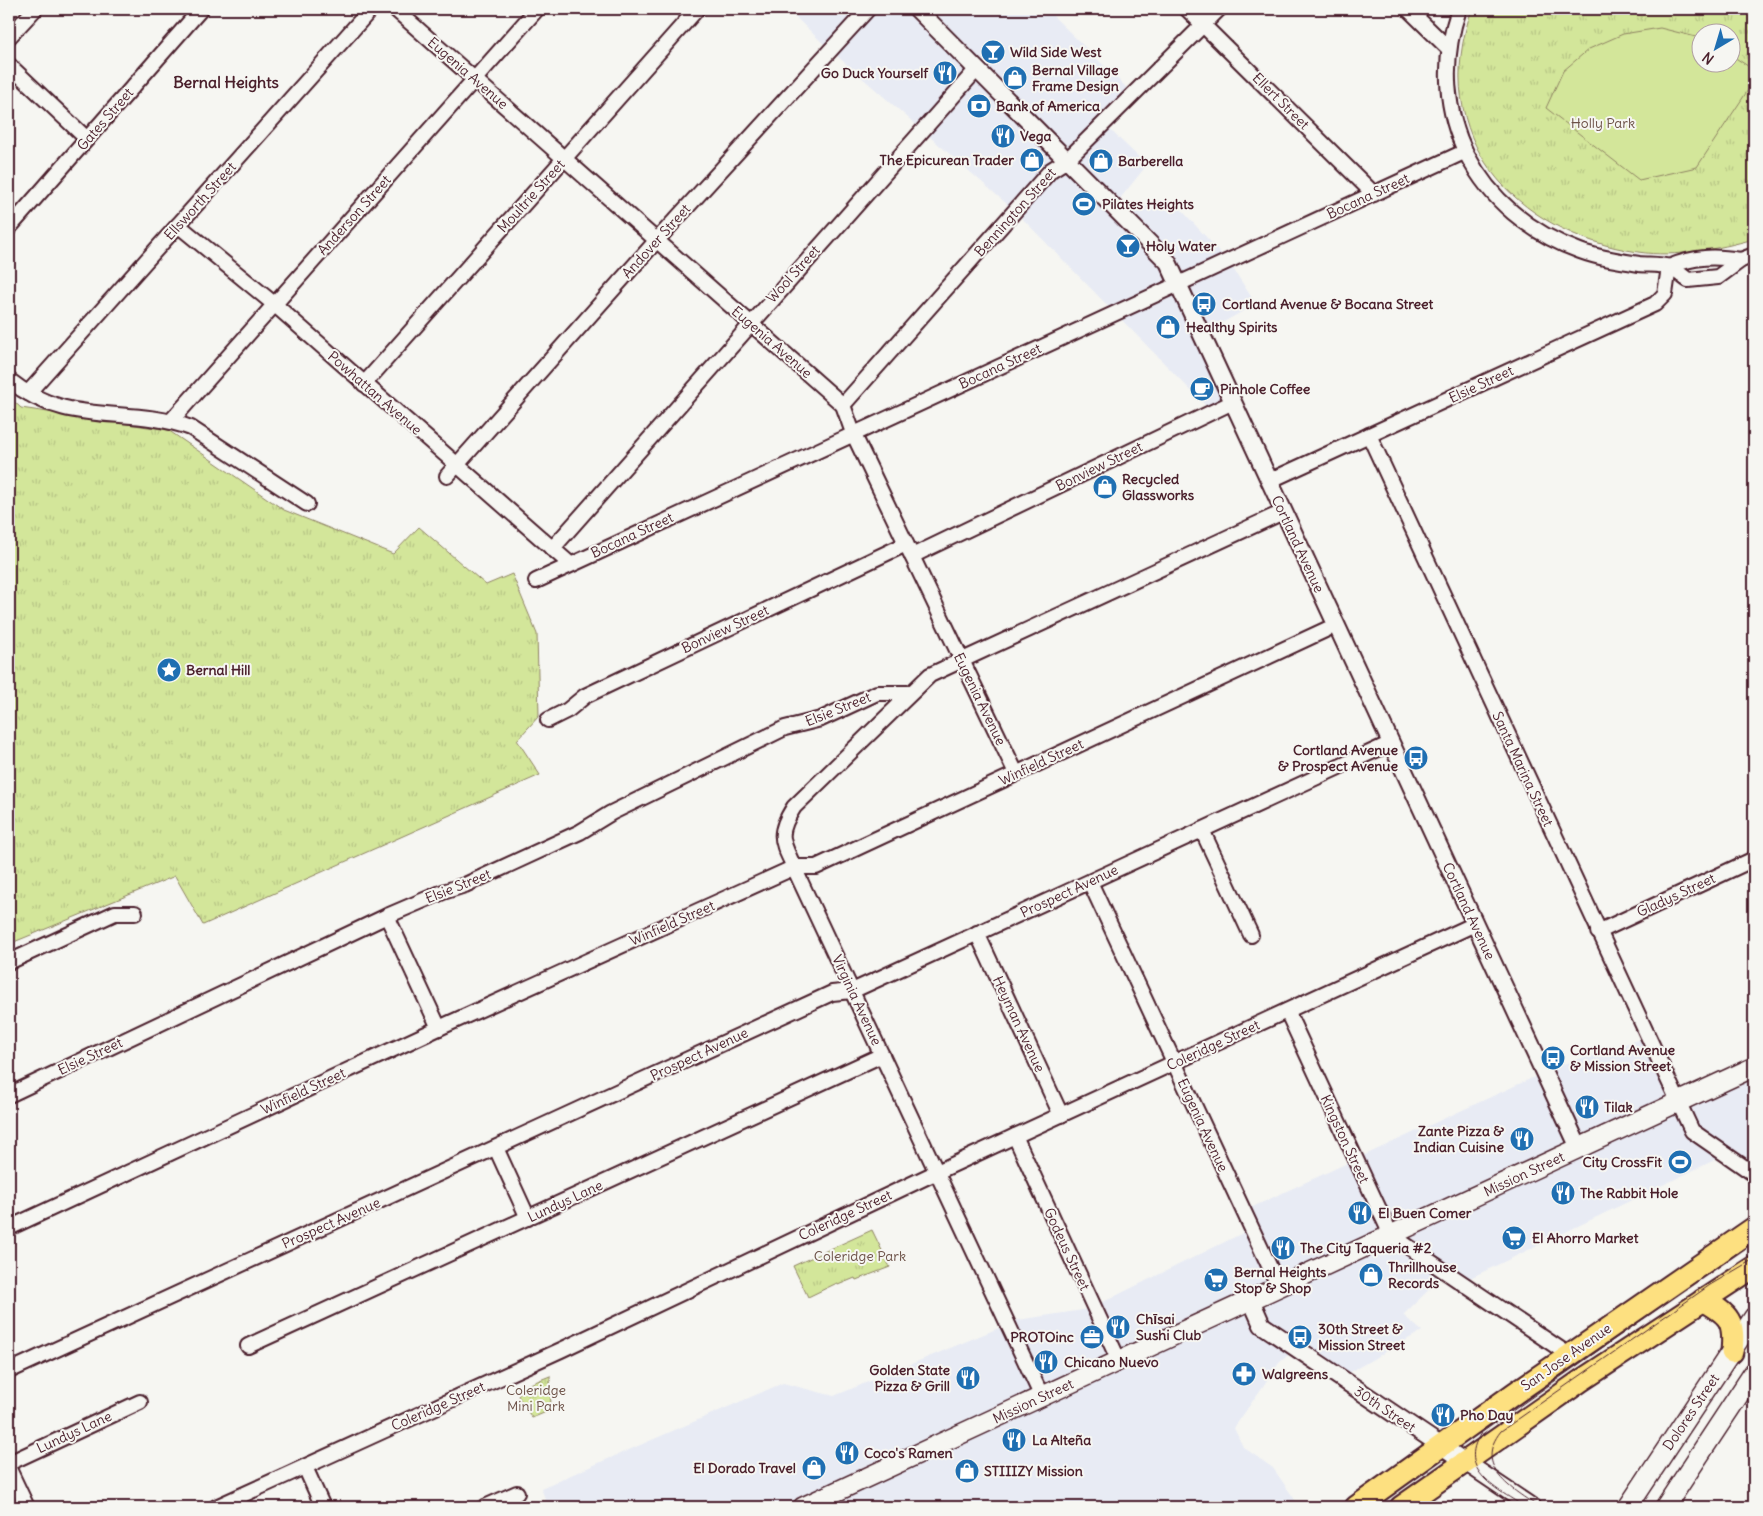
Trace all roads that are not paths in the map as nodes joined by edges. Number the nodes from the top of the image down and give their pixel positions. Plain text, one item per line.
1 (34, 9) edge
2 (201, 9) edge
3 (371, 9) edge
4 (396, 9) edge
5 (536, 9) edge
6 (697, 9) edge
7 (868, 9) edge
8 (917, 9) edge
9 (1187, 9) edge
10 (1219, 9) edge
11 (1408, 9) edge
12 (1459, 9) edge
13 (1203, 24) junction
14 (9, 37) edge
15 (1449, 49) junction
16 (9, 65) edge
17 (977, 69) junction
18 (474, 79) junction
19 (87, 139) junction
20 (1464, 152) junction
21 (564, 158) junction
22 (1067, 160) junction
23 (1374, 194) junction
24 (178, 225) junction
25 (9, 228) edge
26 (657, 240) junction
27 (1748, 258) edge
28 (1669, 267) junction
29 (1179, 284) junction
30 (274, 304) junction
31 (750, 323) junction
32 (9, 380) edge
33 (364, 384) junction
34 (28, 393) junction
35 (1233, 402) junction
36 (843, 405) junction
37 (170, 421) junction
38 (854, 433) junction
39 (1369, 435) junction
40 (457, 465) junction
41 (447, 476) dead end
42 (1269, 481) junction
43 (307, 504) dead end
44 (1283, 512) junction
45 (552, 549) junction
46 (909, 550) junction
47 (570, 564) junction
48 (536, 582) dead end
49 (1336, 625) junction
50 (961, 659) junction
51 (910, 693) junction
52 (548, 720) dead end
53 (1391, 743) junction
54 (1016, 773) junction
55 (1202, 830) junction
56 (1754, 859) edge
57 (794, 867) junction
58 (1090, 882) junction
59 (135, 913) dead end
60 (387, 916) junction
61 (1475, 924) junction
62 (1598, 932) junction
63 (977, 933) junction
64 (1251, 935) dead end
65 (9, 962) edge
66 (852, 991) junction
67 (1287, 1011) junction
68 (439, 1028) junction
69 (882, 1054) junction
70 (1174, 1062) junction
71 (1754, 1067) edge
72 (9, 1095) edge
73 (1677, 1103) junction
74 (1061, 1115) junction
75 (1015, 1136) junction
76 (496, 1148) junction
77 (1579, 1148) junction
78 (937, 1172) junction
79 (1754, 1174) edge
80 (528, 1218) junction
81 (9, 1228) edge
82 (1754, 1228) edge
83 (1391, 1235) junction
84 (1754, 1267) edge
85 (1279, 1287) junction
86 (1251, 1300) junction
87 (1703, 1300) junction
88 (1754, 1317) edge
89 (248, 1346) dead end
90 (1732, 1352) junction
91 (1569, 1355) junction
92 (1119, 1361) junction
93 (9, 1370) edge
94 (1754, 1372) edge
95 (1703, 1394) junction
96 (1042, 1396) junction
97 (140, 1402) dead end
98 (1728, 1411) junction
99 (1442, 1447) junction
100 (1464, 1462) junction
101 (9, 1463) edge
102 (305, 1467) junction
103 (9, 1469) edge
104 (517, 1492) dead end
105 (9, 1506) edge
106 (17, 1507) edge
107 (27, 1507) edge
108 (216, 1507) edge
109 (323, 1507) edge
110 (485, 1507) edge
111 (803, 1507) edge
112 (1356, 1507) edge
113 (1401, 1507) edge
114 (1532, 1507) edge
115 (1628, 1507) edge
116 (1666, 1507) edge

1 - 14 street
2 - 19 street, Gates Street
3 - 24 street, Ellsworth Street
4 - 18 street, Eugenia Avenue
5 - 18 street, Anderson Street
6 - 21 street, Moultrie Street
7 - 26 street, Andover Street
8 - 17 street, Cortland Avenue
9 - 13 street, Ellert Street
10 - 13 street, Bennington Street
11 - 15 street
12 - 15 street
13 - 22 street, Bennington Street
13 - 23 street, Ellert Street
15 - 20 street
16 - 19 street
17 - 22 street, Cortland Avenue
17 - 31 street, Wool Street
18 - 21 street, Eugenia Avenue
18 - 30 street, Anderson Street
19 - 25 street, Gates Street
20 - 23 street, Bocana Street
20 - 28 street
21 - 26 street, Eugenia Avenue
21 - 33 street, Moultrie Street
22 - 29 street, Cortland Avenue
22 - 36 street, Bennington Street
23 - 29 street, Bocana Street
24 - 30 street, Powhattan Avenue
24 - 34 street, Ellsworth Street
26 - 31 street, Eugenia Avenue
26 - 40 street, Andover Street
27 - 28 street
27 - 28 street
28 - 39 street, Elsie Street
29 - 35 street, Cortland Avenue
29 - 38 street, Bocana Street
30 - 33 street, Powhattan Avenue
30 - 37 street, Anderson Street
31 - 36 street, Eugenia Avenue
31 - 45 street, Wool Street
32 - 34 street
33 - 40 street, Powhattan Avenue
34 - 37 street
35 - 42 street, Cortland Avenue
35 - 46 street, Bonview Street
36 - 38 street, Eugenia Avenue
37 - 43 street
38 - 46 street, Eugenia Avenue
38 - 47 street, Bocana Street
39 - 42 street, Elsie Street
39 - 62 street, Santa Marina Street
40 - 41 street, Andover Street
40 - 45 street, Powhattan Avenue
42 - 44 street, Cortland Avenue
44 - 49 street, Cortland Avenue
44 - 50 street
45 - 47 street, Powhattan Avenue
46 - 50 street, Eugenia Avenue
46 - 52 street, Bonview Street
47 - 48 street, Bocana Street
49 - 53 street, Cortland Avenue
49 - 54 street, Winfield Street
50 - 51 street, Virginia Avenue
50 - 54 street, Eugenia Avenue
51 - 57 street, Virginia Avenue
51 - 60 street, Elsie Street
53 - 55 street, Prospect Avenue
53 - 61 street, Cortland Avenue
54 - 57 street, Winfield Street
55 - 58 street, Prospect Avenue
55 - 64 street
56 - 62 street, Gladys Street
57 - 66 street, Virginia Avenue
57 - 68 street, Winfield Street
58 - 63 street, Prospect Avenue
58 - 70 street, Eugenia Avenue
59 - 65 street
60 - 68 street
60 - 72 street, Elsie Street
61 - 67 street, Coleridge Street
61 - 77 street, Cortland Avenue
62 - 73 street, Santa Marina Street
63 - 66 street, Prospect Avenue
63 - 74 street, Heyman Avenue
66 - 69 street, Virginia Avenue
66 - 76 street, Prospect Avenue
67 - 70 street, Coleridge Street
67 - 83 street, Kingston Street
68 - 81 street, Winfield Street
69 - 78 street, Virginia Avenue
69 - 80 street, Lundys Lane
70 - 74 street, Coleridge Street
70 - 85 street, Eugenia Avenue
71 - 73 main road, Mission Street
73 - 77 main road, Mission Street
73 - 79 street, Santa Marina Street
74 - 75 street, Coleridge Street
75 - 78 street, Coleridge Street
75 - 92 street, Godeus Street
76 - 80 street
76 - 93 street, Prospect Avenue
77 - 83 main road, Mission Street
78 - 96 street, Virginia Avenue
78 - 102 street, Coleridge Street
80 - 89 street, Lundys Lane
82 - 91 main road, San Jose Avenue
83 - 85 main road, Mission Street
83 - 91 street
84 - 87 main road, San Jose Avenue
85 - 86 main road, Mission Street
86 - 92 main road, Mission Street
86 - 99 street, 30th Street
87 - 90 main road
87 - 100 main road, San Jose Avenue
88 - 90 main road, Dolores Street
90 - 95 main road, Dolores Street
91 - 99 main road, San Jose Avenue
92 - 96 main road, Mission Street
94 - 98 main road
95 - 98 main road
95 - 115 main road, Dolores Street
96 - 111 main road, Mission Street
97 - 101 street, Lundys Lane
98 - 116 main road
99 - 100 street, 30th Street
99 - 112 main road, San Jose Avenue
100 - 113 main road, San Jose Avenue
100 - 114 street, 30th Street
102 - 108 street, Coleridge Street
102 - 109 street
103 - 107 street
104 - 110 street
105 - 106 street

